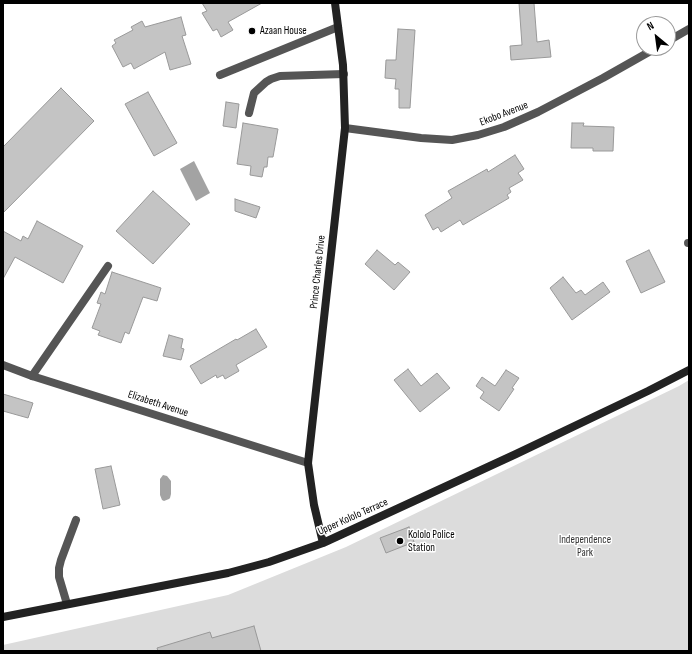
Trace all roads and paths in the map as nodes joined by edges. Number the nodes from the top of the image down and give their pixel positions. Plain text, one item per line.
1 (335, 3) edge
2 (338, 27) junction
3 (689, 29) edge
4 (676, 36) edge
5 (642, 56) edge
6 (344, 74) junction
7 (220, 75) dead end
8 (249, 113) dead end
9 (345, 128) junction
10 (108, 266) dead end
11 (3, 365) edge
12 (689, 370) edge
13 (32, 376) junction
14 (308, 463) junction
15 (76, 520) dead end
16 (323, 543) junction
17 (67, 604) junction
18 (3, 617) edge

1 - 2 main road, Prince Charles Drive
2 - 6 main road, Prince Charles Drive
2 - 7 street
3 - 4 street
5 - 9 street, Ekobo Avenue
6 - 8 street
6 - 9 main road, Prince Charles Drive
9 - 14 main road, Prince Charles Drive
10 - 13 street
11 - 13 street, Elizabeth Avenue
12 - 16 main road, Upper Kololo Terrace
13 - 14 street, Elizabeth Avenue
14 - 16 main road, Prince Charles Drive
15 - 17 street
16 - 17 main road, Upper Kololo Terrace
17 - 18 main road, Upper Kololo Terrace

